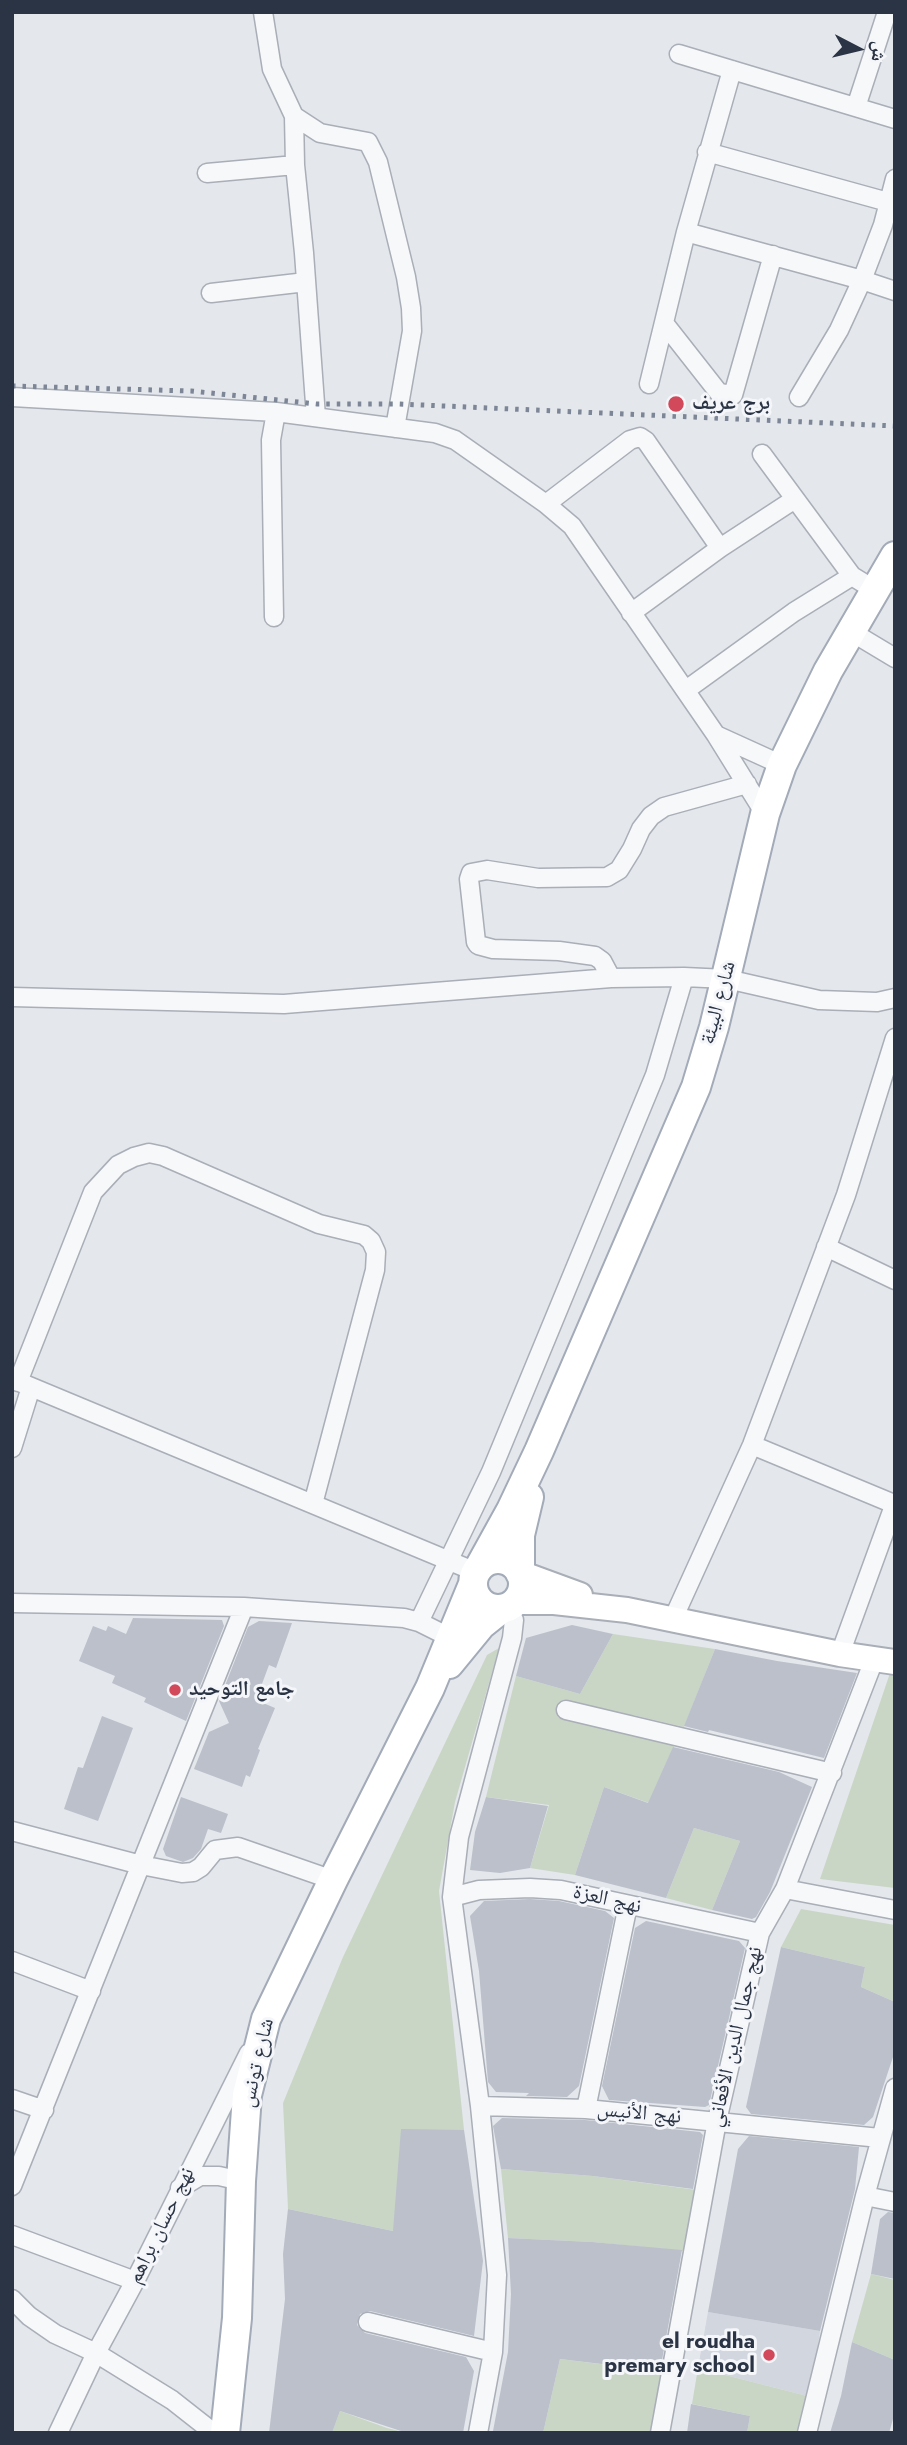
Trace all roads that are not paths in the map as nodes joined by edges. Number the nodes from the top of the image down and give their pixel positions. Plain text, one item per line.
1 (263, 12) edge
2 (887, 12) edge
3 (679, 54) dead end
4 (732, 70) junction
5 (856, 107) junction
6 (294, 116) junction
7 (895, 119) edge
8 (707, 152) junction
9 (295, 165) junction
10 (207, 173) dead end
11 (895, 179) edge
12 (888, 202) junction
13 (889, 227) edge
14 (686, 232) junction
15 (773, 256) junction
16 (862, 280) junction
17 (306, 282) junction
18 (895, 291) edge
19 (211, 293) dead end
20 (664, 323) junction
21 (649, 384) dead end
22 (12, 397) edge
23 (799, 397) dead end
24 (276, 412) junction
25 (316, 417) junction
26 (395, 428) junction
27 (762, 454) dead end
28 (795, 499) junction
29 (545, 504) junction
30 (720, 548) junction
31 (895, 556) edge
32 (863, 583) junction
33 (631, 613) junction
34 (274, 617) dead end
35 (850, 631) junction
36 (895, 658) edge
37 (686, 690) junction
38 (716, 735) junction
39 (782, 765) junction
40 (747, 784) junction
41 (765, 814) junction
42 (684, 977) junction
43 (611, 978) junction
44 (727, 979) junction
45 (12, 997) edge
46 (895, 998) edge
47 (895, 1038) edge
48 (826, 1247) junction
49 (895, 1280) edge
50 (20, 1383) edge
51 (752, 1445) junction
52 (12, 1448) edge
53 (539, 1451) junction
54 (895, 1503) edge
55 (313, 1504) junction
56 (448, 1560) junction
57 (520, 1573) junction
58 (477, 1574) junction
59 (12, 1603) edge
60 (507, 1606) junction
61 (244, 1607) junction
62 (627, 1610) junction
63 (673, 1619) junction
64 (419, 1622) junction
65 (451, 1638) junction
66 (840, 1654) junction
67 (884, 1661) edge
68 (430, 1688) junction
69 (566, 1710) dead end
70 (832, 1773) junction
71 (12, 1831) edge
72 (141, 1865) junction
73 (333, 1880) junction
74 (785, 1889) junction
75 (453, 1897) junction
76 (628, 1905) junction
77 (895, 1910) edge
78 (760, 1933) junction
79 (12, 1961) edge
80 (91, 1991) junction
81 (266, 2019) junction
82 (895, 2088) edge
83 (12, 2099) edge
84 (480, 2106) junction
85 (586, 2109) junction
86 (44, 2110) junction
87 (717, 2121) junction
88 (880, 2138) junction
89 (242, 2181) junction
90 (12, 2186) edge
91 (180, 2188) junction
92 (865, 2196) junction
93 (895, 2202) edge
94 (12, 2235) edge
95 (135, 2281) junction
96 (12, 2299) edge
97 (368, 2322) dead end
98 (493, 2352) junction
99 (96, 2353) junction
100 (58, 2433) edge
101 (214, 2433) edge
102 (225, 2433) edge
103 (478, 2433) edge
104 (660, 2433) edge
105 (807, 2433) edge

1 - 6 street
2 - 5 street
3 - 4 street
4 - 5 street
4 - 8 street
5 - 7 street
6 - 9 street
6 - 26 street
8 - 12 street
8 - 14 street
9 - 10 street
9 - 17 street
11 - 12 street
12 - 13 street
13 - 16 street
14 - 15 street
14 - 20 street
15 - 16 street
15 - 20 street
16 - 18 street
16 - 23 street
17 - 19 street
17 - 25 street
20 - 21 street
22 - 24 street
24 - 25 street
24 - 34 street
25 - 26 street
26 - 29 street
27 - 28 street
28 - 30 street
28 - 32 street
29 - 30 street
29 - 33 street
30 - 33 street
31 - 32 main road, شارع البيئة
32 - 35 main road, شارع البيئة
32 - 37 street
33 - 37 street
35 - 36 street
35 - 39 main road, شارع البيئة
37 - 38 street
38 - 39 street
38 - 40 street
39 - 41 main road, شارع البيئة
40 - 41 street
40 - 43 street
41 - 44 main road, شارع البيئة
42 - 43 street
42 - 44 street
42 - 56 street
43 - 45 street
44 - 46 street
44 - 53 main road, شارع البيئة
47 - 48 street
48 - 49 street
48 - 51 street
50 - 52 street
50 - 55 street
50 - 55 street
51 - 54 street
51 - 63 street
53 - 57 main road, شارع البيئة
53 - 58 main road, شارع البيئة
54 - 66 street
55 - 56 street
56 - 58 street
56 - 64 street
57 - 58 main road
57 - 60 main road
57 - 62 street
58 - 60 main road
58 - 65 main road, شارع تونس
59 - 61 street
60 - 62 street
60 - 68 main road, شارع تونس
60 - 75 street
61 - 64 street
61 - 72 street
62 - 63 street
63 - 66 street
64 - 65 street
65 - 68 main road, شارع تونس
66 - 67 street
67 - 70 street, نهج جمال الدين الأفعاني
68 - 73 main road, شارع تونس
69 - 70 street
70 - 74 street, نهج جمال الدين الأفعاني
71 - 72 street
72 - 73 street
72 - 80 street
73 - 81 main road, شارع تونس
74 - 77 street
74 - 78 street, نهج جمال الدين الأفعاني
75 - 76 street, نهج العزة
75 - 84 street
76 - 78 street, نهج العزة
76 - 85 street
78 - 87 street, نهج جمال الدين الأفعاني
79 - 80 street
80 - 86 street
81 - 89 main road, شارع تونس
81 - 91 street, نهج حسان براهم
82 - 88 street
83 - 86 street
84 - 85 street, نهج الأنيس
84 - 98 street
85 - 87 street, نهج الأنيس
86 - 90 street
87 - 88 street, نهج الأنيس
87 - 104 street, نهج جمال الدين الأفعاني
88 - 92 street
89 - 91 street
89 - 102 main road, شارع تونس
91 - 95 street, نهج حسان براهم
92 - 93 street
92 - 105 street
94 - 95 street
95 - 99 street, نهج حسان براهم
96 - 99 street
97 - 98 street
98 - 103 street
99 - 100 street, نهج حسان براهم
99 - 101 street

